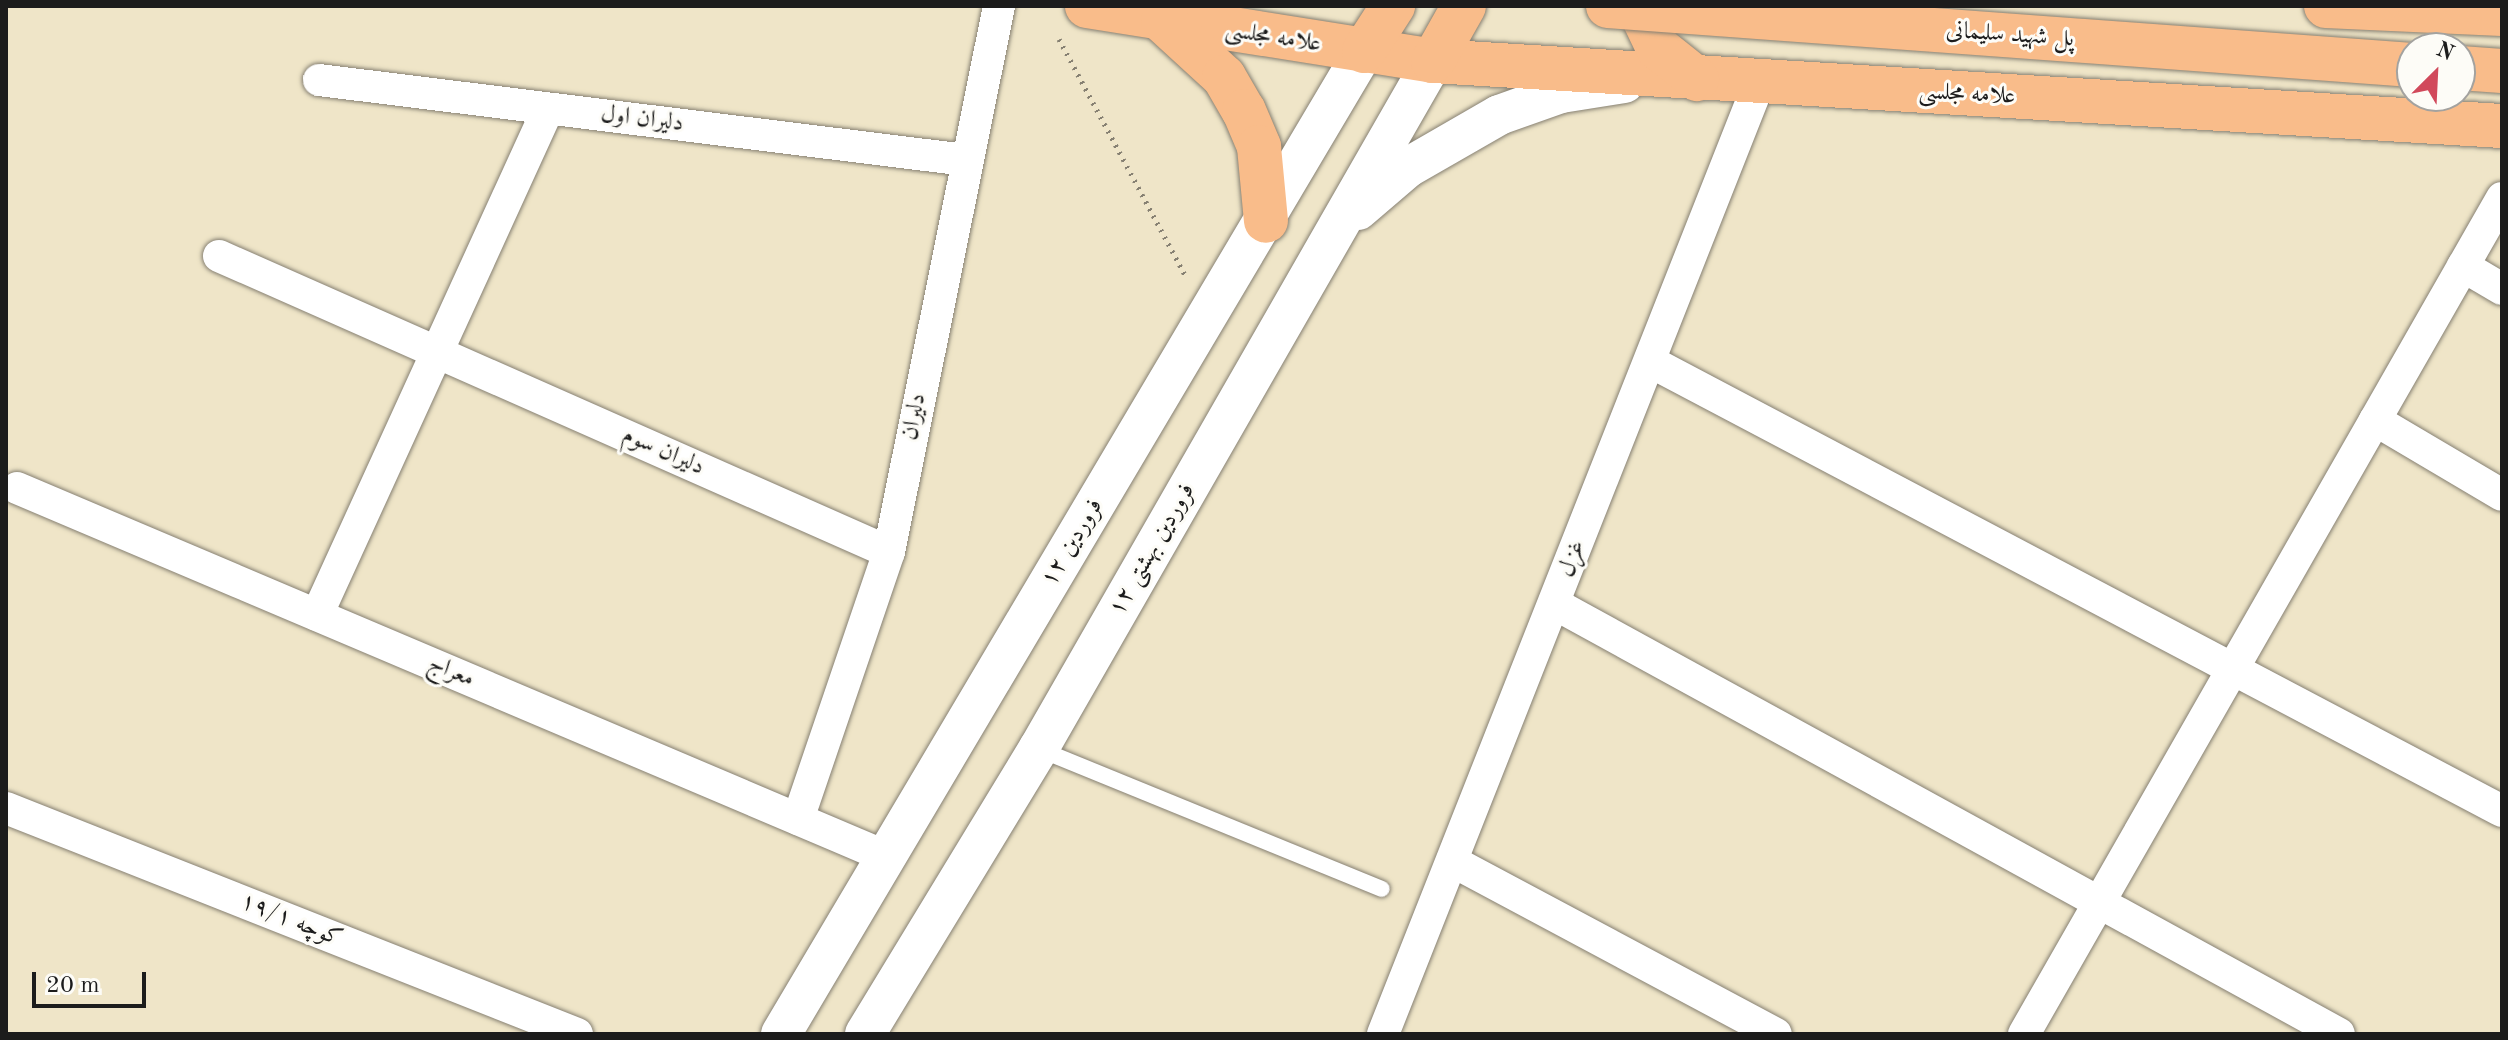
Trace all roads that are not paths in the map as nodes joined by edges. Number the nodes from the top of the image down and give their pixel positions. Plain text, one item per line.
1 (999, 6) edge
2 (1269, 6) edge
3 (1393, 6) edge
4 (1464, 6) edge
5 (1608, 6) edge
6 (1638, 6) edge
7 (2326, 6) edge
8 (2502, 14) edge
9 (1161, 19) junction
10 (1072, 20) edge
11 (1221, 30) junction
12 (1364, 51) junction
13 (1433, 61) junction
14 (2396, 64) edge
15 (2476, 69) edge
16 (2502, 71) edge
17 (1677, 78) junction
18 (319, 80) dead end
19 (1759, 83) junction
20 (548, 109) junction
21 (2502, 126) edge
22 (966, 160) junction
23 (2502, 198) edge
24 (1266, 221) junction
25 (1337, 228) junction
26 (219, 256) dead end
27 (2463, 266) junction
28 (2502, 289) edge
29 (437, 352) junction
30 (1651, 362) junction
31 (2375, 420) junction
32 (17, 488) dead end
33 (2502, 495) edge
34 (889, 552) junction
35 (1555, 604) junction
36 (317, 615) junction
37 (2233, 669) junction
38 (1039, 748) junction
39 (6, 808) edge
40 (2502, 811) edge
41 (798, 819) junction
42 (885, 856) junction
43 (1452, 861) junction
44 (1382, 889) dead end
45 (2100, 903) junction
46 (1391, 1031) edge
47 (577, 1034) edge
48 (781, 1034) edge
49 (865, 1034) edge
50 (1776, 1034) edge
51 (2024, 1034) edge
52 (2339, 1034) edge

1 - 22 street, دلیران
2 - 11 highway
3 - 12 highway
4 - 13 highway
5 - 14 highway, پل شهید سلیمانی, bridge
6 - 17 highway
7 - 8 highway
9 - 10 highway, علامه مجلسی
9 - 11 highway, علامه مجلسی
9 - 24 highway
11 - 12 highway, علامه مجلسی
12 - 13 highway, علامه مجلسی
12 - 24 street, ۱۲ فروردین
13 - 17 highway, علامه مجلسی
13 - 25 street, ۱۲ فروردین بهشتی
15 - 16 highway
17 - 19 highway, علامه مجلسی
17 - 25 street
18 - 20 street, دلیران اول
19 - 21 highway, علامه مجلسی
19 - 30 street, غزل
20 - 22 street, دلیران اول
20 - 29 street
22 - 34 street, دلیران
23 - 27 street
24 - 42 street, ۱۲ فروردین
25 - 38 street, ۱۲ فروردین بهشتی
26 - 29 street, دلیران سوم
27 - 28 street
27 - 31 street
29 - 34 street, دلیران سوم
29 - 36 street
30 - 35 street, غزل
30 - 37 street
31 - 33 street
31 - 37 street
32 - 36 street, معراج
34 - 41 street, دلیران
35 - 43 street, غزل
35 - 45 street
36 - 41 street, معراج
37 - 40 street
37 - 45 street
38 - 44 lane
38 - 49 street, ۱۲ فروردین بهشتی
39 - 47 street, کوچه ۱۹/۱
41 - 42 street, معراج
42 - 48 street, ۱۲ فروردین
43 - 46 street, غزل
43 - 50 street
45 - 51 street
45 - 52 street

